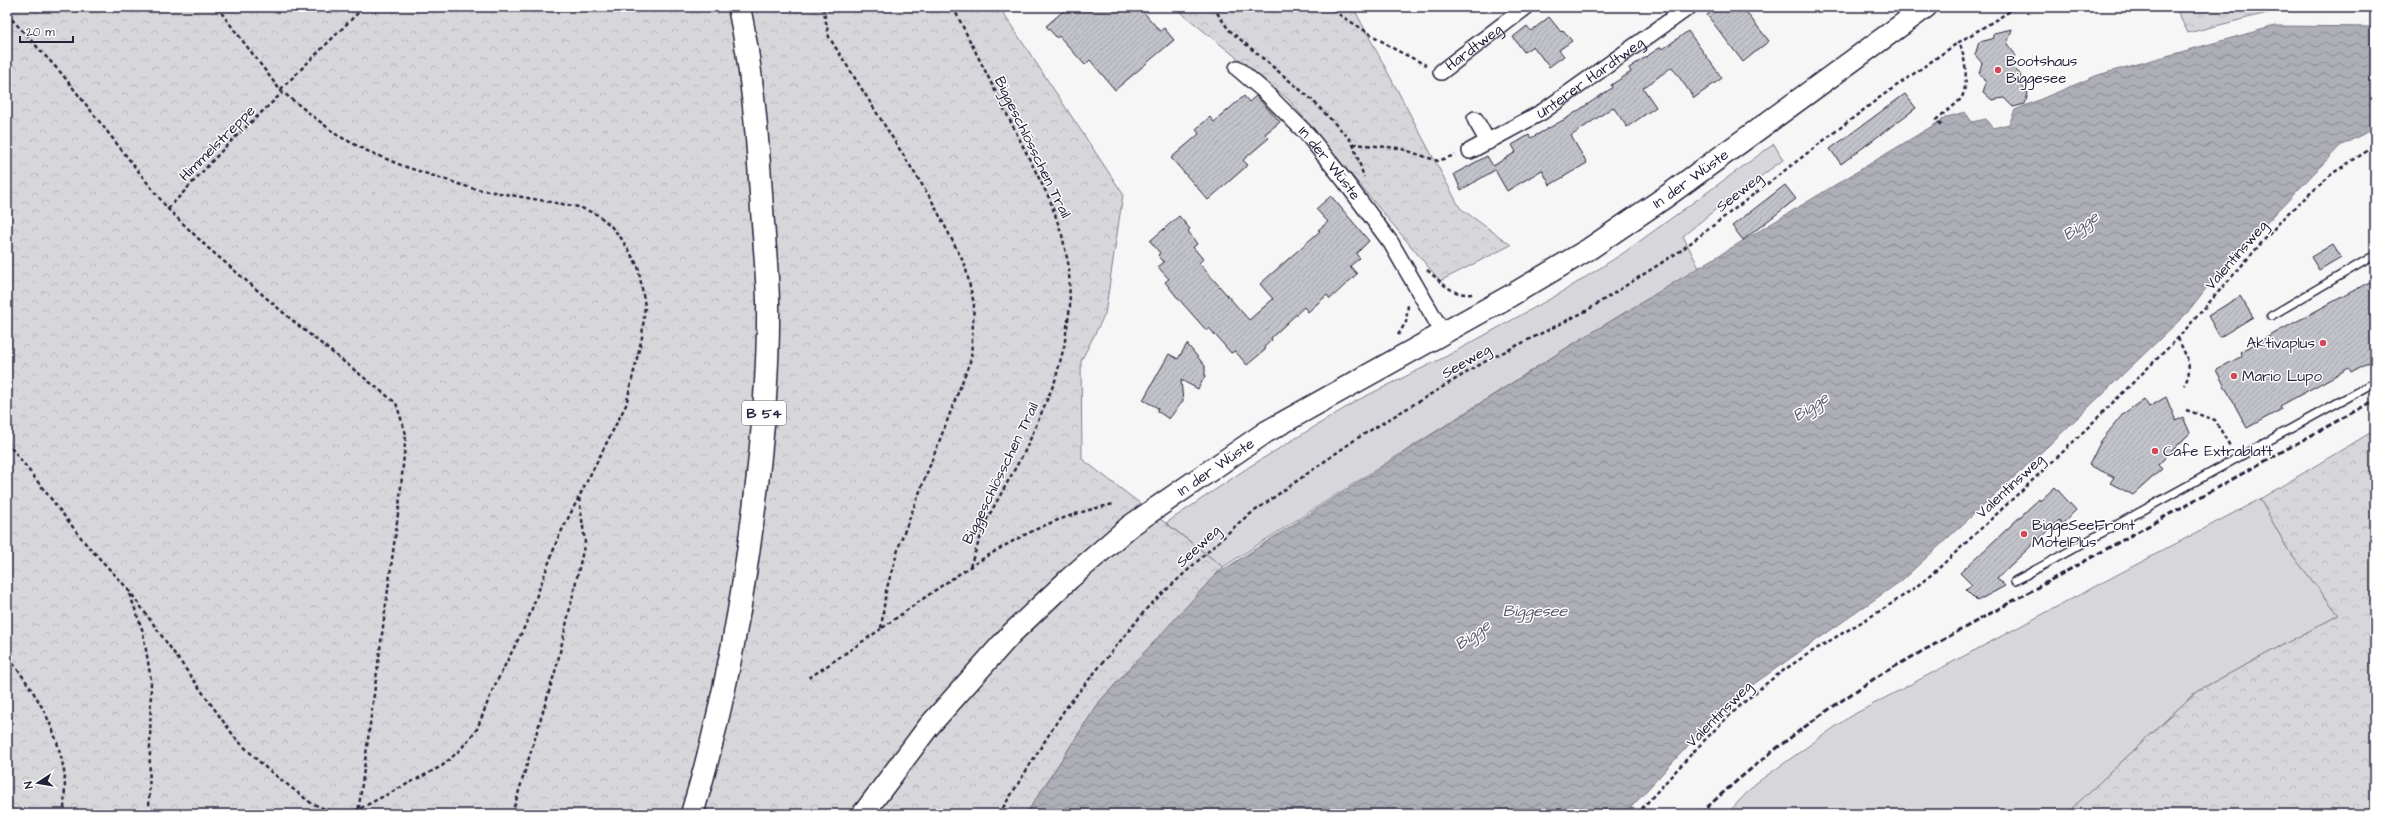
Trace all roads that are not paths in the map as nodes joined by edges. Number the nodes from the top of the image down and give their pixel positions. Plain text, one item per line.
1 (739, 7) edge
2 (1526, 7) edge
3 (1689, 7) edge
4 (1926, 7) edge
5 (1237, 68) dead end
6 (1440, 72) road end
7 (1475, 119) dead end
8 (1488, 142) junction
9 (1470, 151) road end
10 (2375, 255) edge
11 (2271, 316) dead end
12 (1443, 333) junction
13 (2375, 382) edge
14 (2015, 581) dead end
15 (692, 814) edge
16 (863, 814) edge

1 - 15 main road, B 54
2 - 6 street, Hardtweg
3 - 8 street, Unterer Hardtweg
4 - 12 main road, In der Wüste
5 - 12 street, In der Wüste
7 - 8 street
8 - 9 street, Unterer Hardtweg
10 - 11 lane
12 - 16 main road, In der Wüste
13 - 14 lane

